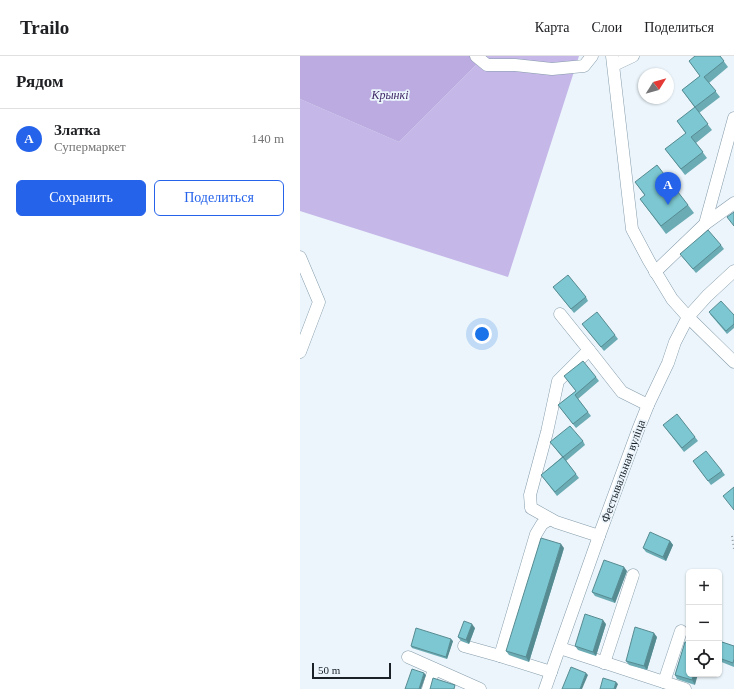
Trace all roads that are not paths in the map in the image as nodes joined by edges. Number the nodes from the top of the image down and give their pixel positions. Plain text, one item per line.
1 (476, 56) edge
2 (592, 56) edge
3 (633, 56) edge
4 (613, 61) edge
5 (734, 118) edge
6 (734, 204) edge
7 (705, 224) junction
8 (300, 257) edge
9 (734, 271) edge
10 (655, 272) junction
11 (560, 314) dead end
12 (688, 317) junction
13 (589, 350) junction
14 (300, 352) edge
15 (734, 362) edge
16 (648, 405) junction
17 (550, 519) junction
18 (599, 536) junction
19 (633, 575) dead end
20 (681, 631) dead end
21 (464, 646) edge
22 (560, 648) junction
23 (500, 656) junction
24 (408, 657) dead end
25 (604, 663) junction
26 (434, 669) junction
27 (551, 672) junction
28 (664, 682) junction
29 (464, 686) edge
30 (428, 689) edge
31 (480, 689) edge
32 (545, 689) edge
33 (685, 689) edge

1 - 2 street
3 - 4 street
4 - 10 street
5 - 7 street
6 - 7 street
7 - 10 street
8 - 14 street
9 - 12 street, Фестывальная вуліца
10 - 12 street
11 - 13 street
12 - 15 street
12 - 16 street, Фестывальная вуліца
13 - 16 street
13 - 17 street
16 - 18 street, Фестывальная вуліца
17 - 18 street
17 - 23 street
18 - 22 street, Фестывальная вуліца
19 - 25 street
20 - 28 street
21 - 23 street
22 - 25 street
22 - 27 street, Фестывальная вуліца
23 - 27 street
24 - 26 street
25 - 28 street
26 - 29 street
26 - 30 street
27 - 32 street, Фестывальная вуліца
28 - 33 street
29 - 31 street

